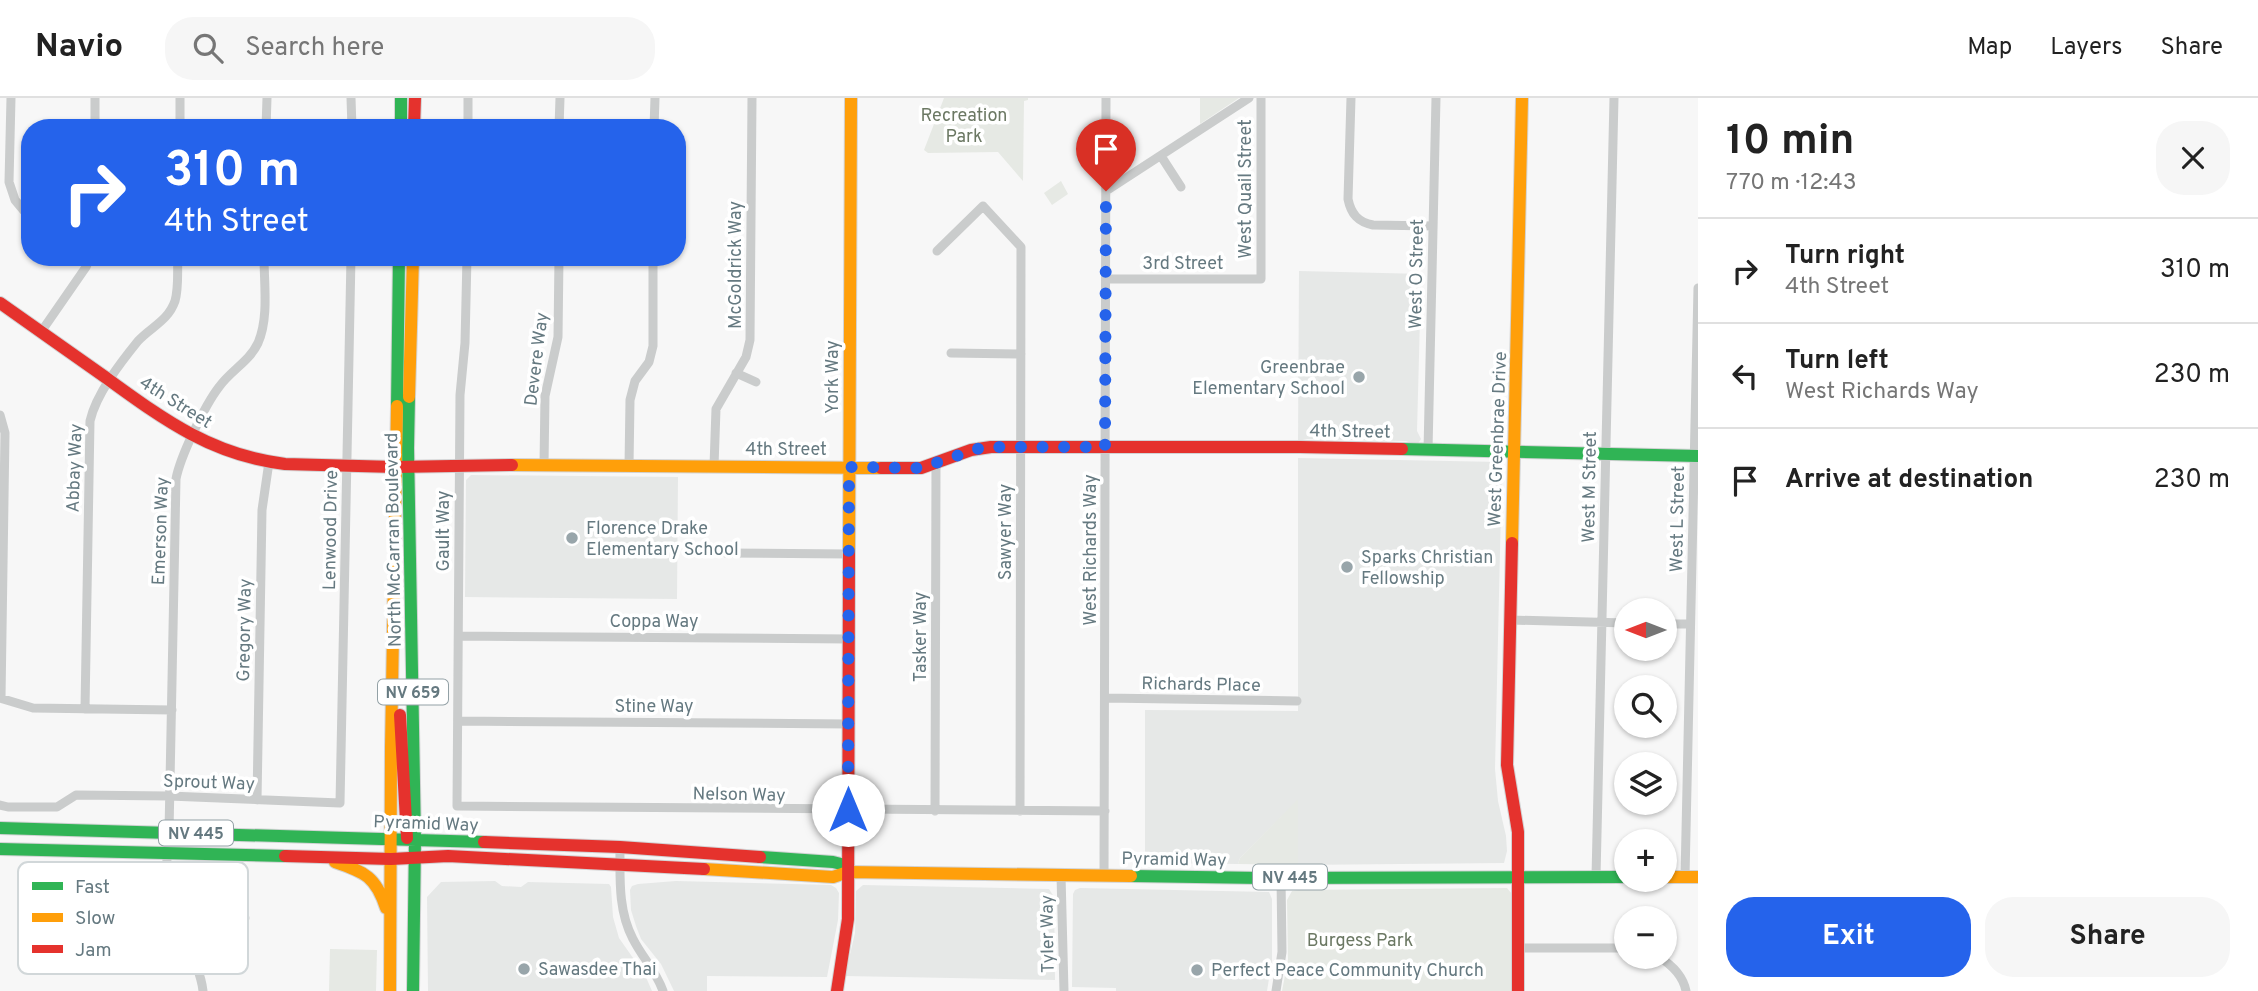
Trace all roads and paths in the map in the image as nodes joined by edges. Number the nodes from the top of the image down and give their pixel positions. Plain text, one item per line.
1 (11, 98) edge
2 (95, 98) edge
3 (180, 98) edge
4 (267, 98) edge
5 (351, 98) edge
6 (401, 98) edge
7 (415, 98) edge
8 (468, 98) edge
9 (560, 98) edge
10 (654, 98) edge
11 (752, 98) edge
12 (851, 98) edge
13 (1106, 98) edge
14 (1248, 98) edge
15 (1261, 98) edge
16 (1351, 98) edge
17 (1436, 98) edge
18 (1522, 98) edge
19 (1614, 98) edge
20 (95, 119) edge
21 (180, 119) edge
22 (266, 119) edge
23 (352, 119) edge
24 (401, 119) edge
25 (414, 119) edge
26 (468, 119) edge
27 (559, 119) edge
28 (654, 119) edge
29 (1161, 156) junction
30 (1181, 187) dead end
31 (1106, 191) junction
32 (21, 207) edge
33 (1433, 226) junction
34 (937, 251) dead end
35 (83, 266) edge
36 (178, 266) edge
37 (264, 266) edge
38 (351, 266) edge
39 (399, 266) edge
40 (413, 266) edge
41 (467, 266) edge
42 (559, 266) edge
43 (653, 266) edge
44 (1106, 279) junction
45 (1261, 279) joint
46 (1698, 288) edge
47 (0, 303) edge
48 (41, 332) junction
49 (951, 354) dead end
50 (1021, 354) junction
51 (736, 373) junction
52 (110, 381) junction
53 (756, 382) dead end
54 (0, 415) edge
55 (193, 436) junction
56 (1021, 447) junction
57 (1105, 447) junction
58 (1428, 450) junction
59 (1514, 452) junction
60 (1606, 454) junction
61 (1696, 456) edge
62 (269, 462) junction
63 (936, 464) junction
64 (544, 465) junction
65 (347, 466) junction
66 (459, 466) junction
67 (629, 466) junction
68 (714, 466) junction
69 (395, 467) junction
70 (409, 467) junction
71 (849, 467) junction
72 (726, 553) dead end
73 (849, 554) junction
74 (1511, 620) junction
75 (1602, 622) junction
76 (1614, 622) edge
77 (1677, 624) edge
78 (1690, 624) junction
79 (459, 636) junction
80 (849, 639) junction
81 (392, 690) junction
82 (0, 698) edge
83 (1105, 698) junction
84 (1297, 701) dead end
85 (85, 709) junction
86 (172, 710) junction
87 (459, 721) junction
88 (849, 724) junction
89 (169, 796) junction
90 (257, 800) junction
91 (340, 803) joint
92 (0, 805) edge
93 (457, 806) joint
94 (848, 810) junction
95 (935, 811) junction
96 (1020, 811) junction
97 (1105, 811) junction
98 (0, 828) edge
99 (169, 832) junction
100 (391, 839) junction
101 (411, 839) junction
102 (620, 847) junction
103 (0, 849) edge
104 (167, 853) junction
105 (414, 856) junction
106 (317, 857) junction
107 (391, 859) junction
108 (167, 862) edge
109 (620, 864) junction
110 (848, 872) junction
111 (1061, 875) junction
112 (1104, 876) junction
113 (1519, 876) junction
114 (1596, 877) junction
115 (1614, 877) edge
116 (1691, 877) edge
117 (1281, 878) junction
118 (390, 923) junction
119 (1518, 948) junction
120 (1614, 948) edge
121 (1674, 969) edge
122 (390, 991) edge
123 (413, 991) edge
124 (663, 991) edge
125 (837, 991) edge
126 (1064, 991) edge
127 (1276, 991) edge
128 (1518, 991) edge
129 (1686, 991) edge

1 - 32 street
2 - 20 street
3 - 21 street
4 - 22 street
5 - 23 street
6 - 24 main road
7 - 25 main road
8 - 26 street
9 - 27 street
10 - 28 street
11 - 51 street, McGoldrick Way
12 - 71 main road, York Way
13 - 31 street, West Richards Way
14 - 29 street
15 - 45 street, West Quail Street
16 - 33 street
17 - 33 street, West O Street
18 - 59 main road, West Greenbrae Drive
19 - 60 street, West M Street
29 - 30 street
29 - 31 street
31 - 44 street, West Richards Way
33 - 58 street, West O Street
34 - 50 street, Sawyer Way
35 - 48 street
36 - 52 street, Abbay Way
37 - 55 street, Emerson Way
38 - 65 street, Lenwood Drive
39 - 69 main road, North McCarran Boulevard / NV 659
40 - 70 main road, North McCarran Boulevard / NV 659
41 - 66 street, Gault Way
42 - 64 street, Devere Way
43 - 67 street
44 - 45 street, 3rd Street
44 - 57 street, West Richards Way
46 - 61 street, West L Street
47 - 48 main road, 4th Street
48 - 52 main road, 4th Street
49 - 50 street
50 - 56 street, Sawyer Way
51 - 53 street
51 - 68 street, McGoldrick Way
52 - 55 main road, 4th Street
52 - 85 street, Abbay Way
54 - 82 street
55 - 62 main road, 4th Street
55 - 86 street, Emerson Way
56 - 57 main road, 4th Street
56 - 63 main road, 4th Street
56 - 96 street, Sawyer Way
57 - 58 main road, 4th Street
57 - 83 street, West Richards Way
58 - 59 main road, 4th Street
59 - 60 main road, 4th Street
59 - 74 main road, West Greenbrae Drive
60 - 61 main road, 4th Street
60 - 75 street, West M Street
61 - 78 street, West L Street
62 - 65 main road, 4th Street
62 - 90 street, Gregory Way
63 - 71 main road, 4th Street
63 - 95 street, Tasker Way
64 - 66 main road, 4th Street
64 - 67 main road, 4th Street
65 - 69 main road, 4th Street
65 - 91 street, Lenwood Drive
66 - 70 main road, 4th Street
66 - 79 street, Gault Way
67 - 68 main road, 4th Street
68 - 71 main road, 4th Street
69 - 70 main road, 4th Street
69 - 81 main road, North McCarran Boulevard / NV 659
70 - 101 main road, North McCarran Boulevard / NV 659
71 - 73 main road, York Way
72 - 73 street
73 - 80 main road, York Way
74 - 75 street
74 - 113 main road, West Greenbrae Drive
75 - 76 street
75 - 114 street, West M Street
77 - 78 street
78 - 116 street, West L Street
79 - 80 street, Coppa Way
79 - 87 street, Gault Way
80 - 88 main road, York Way
81 - 100 main road, North McCarran Boulevard / NV 659
81 - 101 main road
82 - 85 street
83 - 84 street, Richards Place
83 - 97 street, West Richards Way
85 - 86 street
86 - 89 street, Emerson Way
87 - 88 street, Stine Way
87 - 93 street, Gault Way
88 - 94 main road, York Way
89 - 90 street, Sprout Way
89 - 92 street, Sprout Way
89 - 99 street, Emerson Way
90 - 91 street, Sprout Way
93 - 94 street, Nelson Way
94 - 95 street, Nelson Way
94 - 110 main road, York Way
95 - 96 street, Nelson Way
96 - 97 street, Nelson Way
97 - 112 street, West Richards Way
98 - 99 main road, Pyramid Way / NV 445
99 - 100 main road, Pyramid Way / NV 445
100 - 101 main road, Pyramid Way / NV 445
100 - 107 main road, North McCarran Boulevard / NV 659
101 - 102 main road, Pyramid Way / NV 445
101 - 105 main road, North McCarran Boulevard / NV 659
102 - 109 street
102 - 110 main road, Pyramid Way / NV 445
103 - 104 main road, Pyramid Way / NV 445
104 - 106 main road, Pyramid Way / NV 445
104 - 108 street
105 - 107 main road, Pyramid Way / NV 445
105 - 109 main road, Pyramid Way / NV 445
105 - 123 main road, North McCarran Boulevard / NV 659
106 - 107 main road, Pyramid Way / NV 445
106 - 118 main road
107 - 118 main road, North McCarran Boulevard / NV 659
109 - 110 main road, Pyramid Way / NV 445
109 - 124 street
110 - 111 main road, Pyramid Way / NV 445
110 - 125 main road, York Way
111 - 112 main road, Pyramid Way / NV 445
111 - 126 street, Tyler Way
112 - 117 main road, Pyramid Way / NV 445
113 - 114 main road, Pyramid Way / NV 445
113 - 117 main road, Pyramid Way / NV 445
113 - 119 main road, West Greenbrae Drive
114 - 115 main road, Pyramid Way / NV 445
117 - 127 street
118 - 122 main road, North McCarran Boulevard / NV 659
119 - 120 street
119 - 128 main road, West Greenbrae Drive
121 - 129 street

